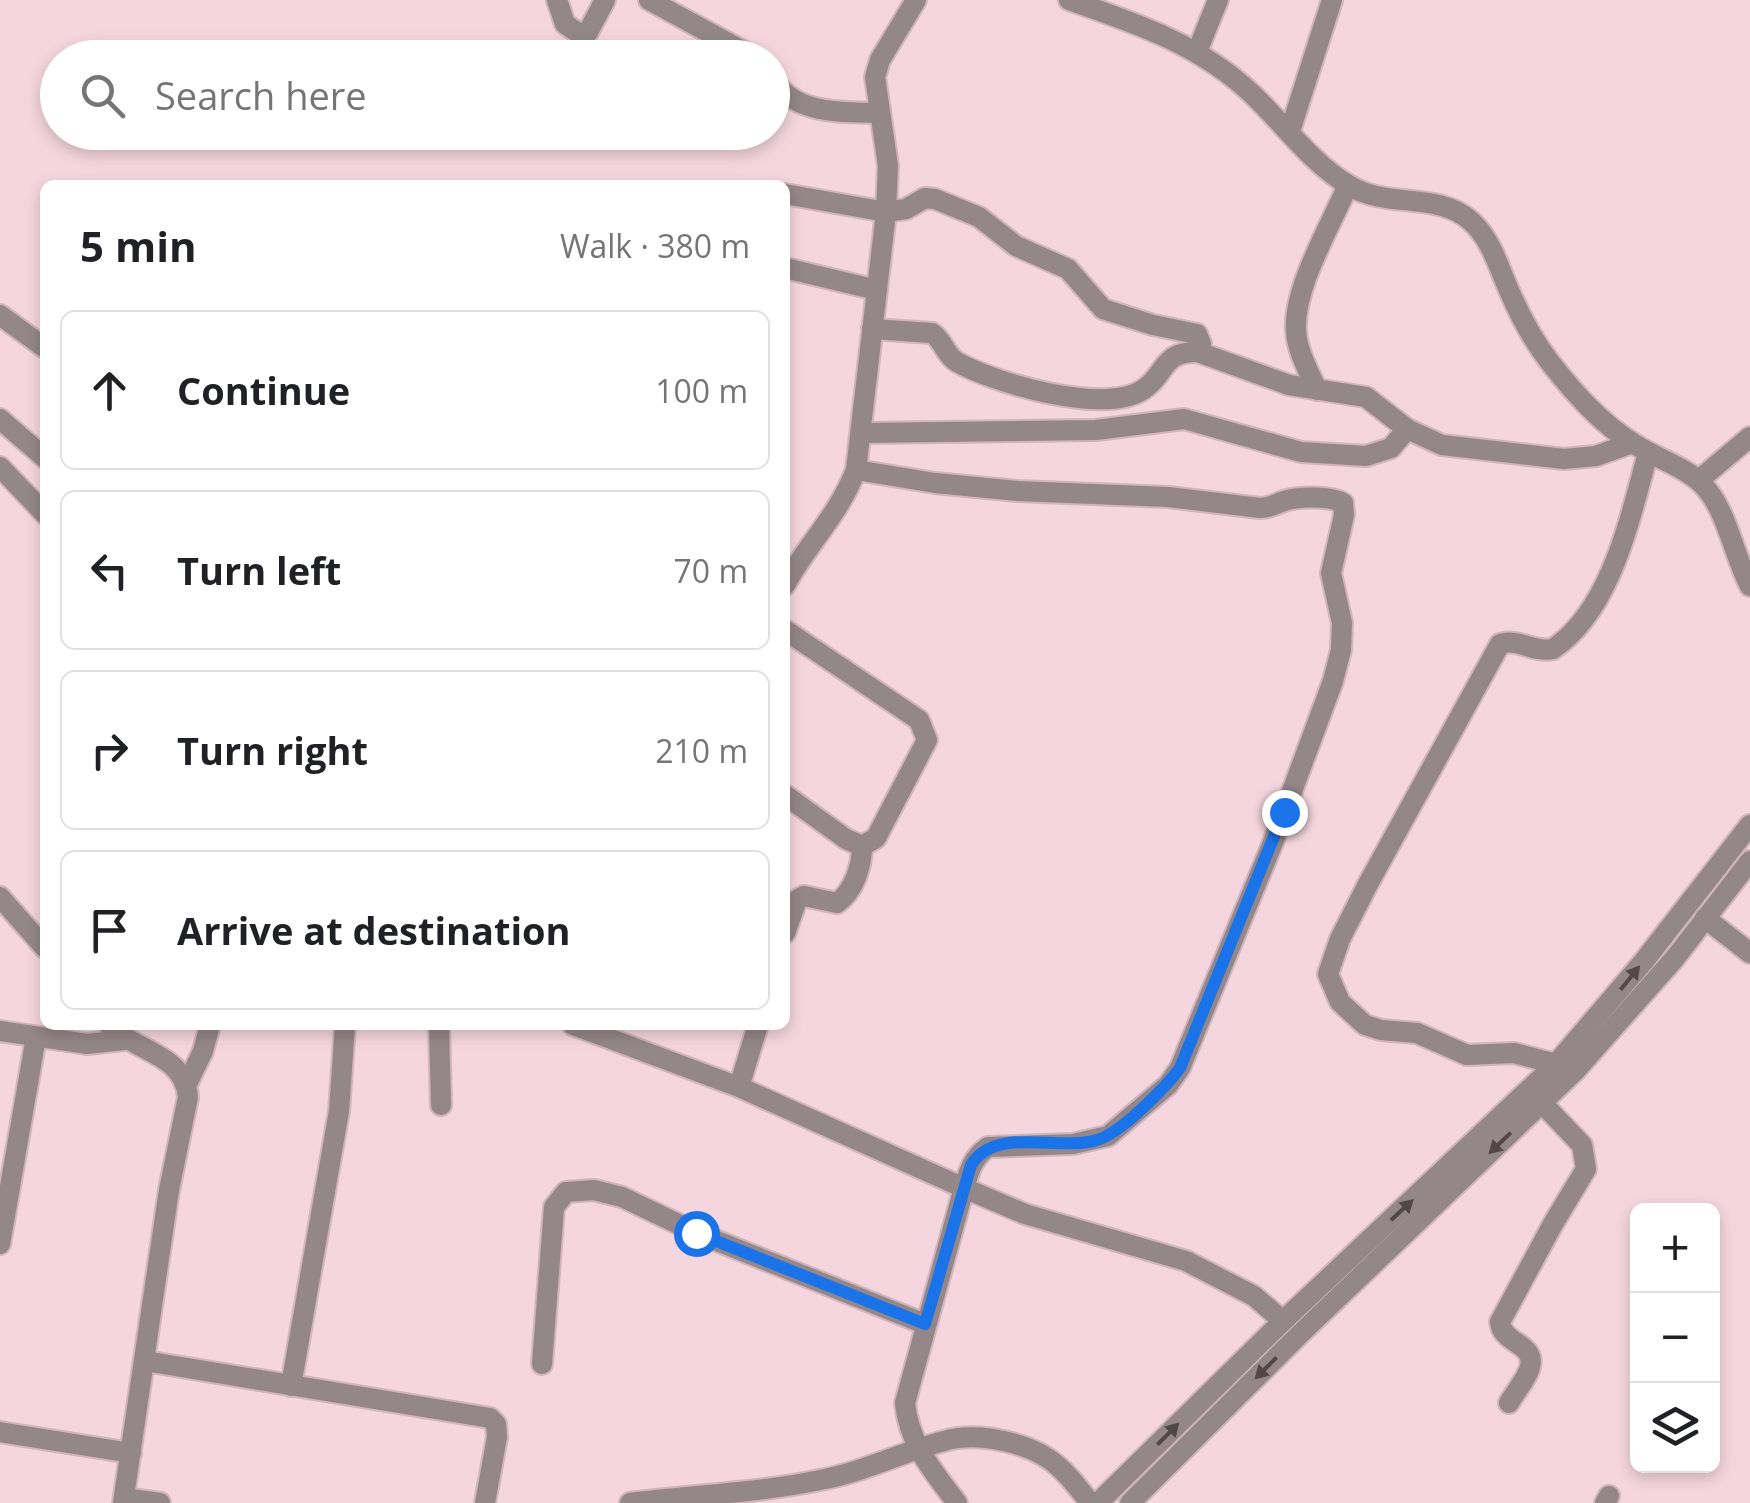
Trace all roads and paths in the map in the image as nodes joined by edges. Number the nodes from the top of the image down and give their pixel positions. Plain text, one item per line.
1 (556, 0) edge
2 (605, 0) edge
3 (649, 0) edge
4 (916, 0) edge
5 (1070, 0) edge
6 (1218, 0) edge
7 (1332, 0) edge
8 (723, 40) edge
9 (1197, 52) junction
10 (790, 98) edge
11 (880, 113) junction
12 (1290, 132) junction
13 (1348, 185) junction
14 (790, 195) edge
15 (886, 212) junction
16 (790, 269) edge
17 (877, 290) junction
18 (0, 314) edge
19 (872, 329) junction
20 (40, 344) edge
21 (1198, 352) junction
22 (1317, 390) junction
23 (0, 419) edge
24 (1407, 429) junction
25 (862, 433) junction
26 (1750, 437) edge
27 (1640, 448) junction
28 (40, 454) edge
29 (0, 467) edge
30 (856, 470) junction
31 (1699, 480) junction
32 (40, 509) edge
33 (1747, 572) edge
34 (790, 578) edge
35 (790, 633) edge
36 (790, 799) edge
37 (1750, 825) edge
38 (862, 846) junction
39 (1750, 861) edge
40 (0, 897) edge
41 (1705, 918) junction
42 (790, 919) edge
43 (40, 942) edge
44 (1750, 954) edge
45 (209, 1030) edge
46 (345, 1030) edge
47 (439, 1030) edge
48 (756, 1030) edge
49 (0, 1031) edge
50 (609, 1031) edge
51 (116, 1032) edge
52 (36, 1037) junction
53 (1556, 1064) junction
54 (187, 1084) junction
55 (738, 1086) junction
56 (1542, 1103) junction
57 (441, 1105) dead end
58 (6, 1169) edge
59 (964, 1188) junction
60 (0, 1244) edge
61 (1283, 1321) junction
62 (925, 1324) junction
63 (145, 1361) junction
64 (542, 1364) dead end
65 (290, 1386) junction
66 (1508, 1403) dead end
67 (0, 1432) edge
68 (918, 1449) junction
69 (131, 1453) junction
70 (124, 1500) edge
71 (160, 1503) edge
72 (485, 1503) edge
73 (630, 1503) edge
74 (957, 1503) edge
75 (1090, 1503) edge
76 (1098, 1503) edge
77 (1130, 1503) edge

1 - 2 street
3 - 8 street
4 - 11 street
5 - 9 street
6 - 9 street
7 - 12 street
9 - 12 street
10 - 11 street
11 - 15 street
12 - 13 street
13 - 22 street
13 - 27 street
14 - 15 street
15 - 17 street
15 - 21 street
16 - 17 street
17 - 19 street
18 - 20 street
19 - 21 street
19 - 25 street
21 - 22 street
22 - 24 street
23 - 28 street
24 - 25 street
24 - 27 street
25 - 30 street
26 - 31 street
27 - 31 street
27 - 53 street
29 - 32 street
30 - 34 street
30 - 59 street
31 - 33 street
35 - 38 street
36 - 38 street
53 -> 37 street
38 - 42 street
39 - 41 street
40 - 43 street
41 - 44 street
41 - 56 street
45 - 54 street
46 - 65 street
47 - 57 street
48 - 55 street
49 - 52 street
50 - 55 street
51 - 52 street
51 - 54 street
52 - 58 street
61 -> 53 street
54 - 63 street
55 - 59 street
56 - 66 street
56 -> 77 street
58 - 60 street
59 - 61 street
59 - 62 street
76 -> 61 street
62 - 64 street
62 - 68 street
63 - 65 street
63 - 69 street
65 - 72 street
67 - 69 street
68 - 73 street
68 - 74 street
68 - 75 street
69 - 70 street
70 - 71 street

